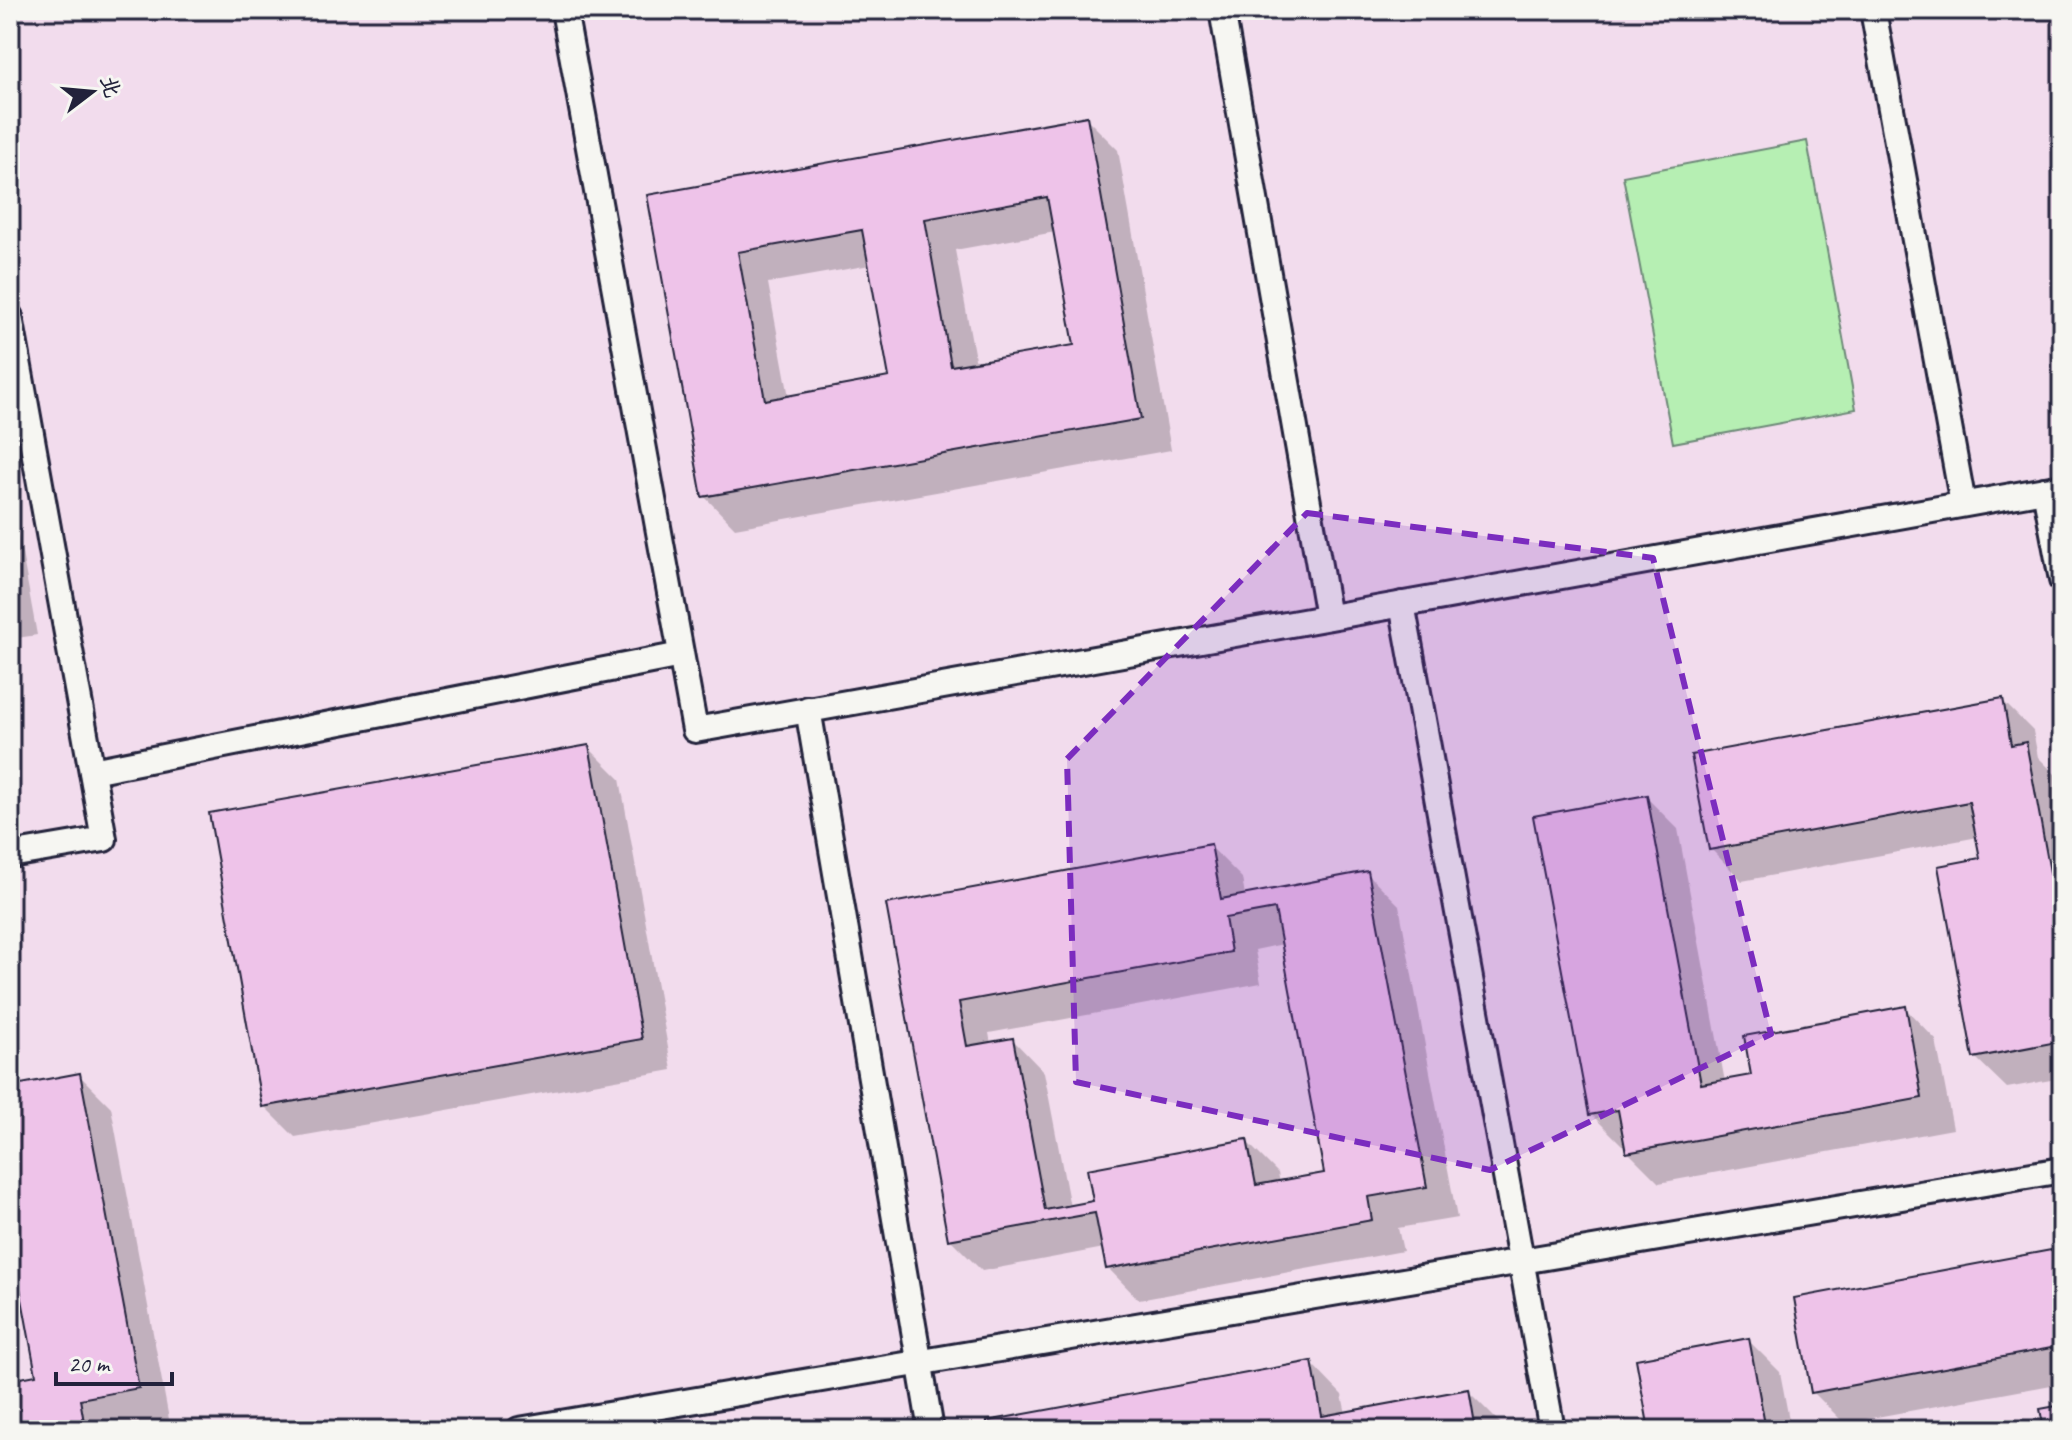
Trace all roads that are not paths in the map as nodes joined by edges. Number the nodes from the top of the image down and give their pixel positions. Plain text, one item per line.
1 (564, 10) edge
2 (1222, 10) edge
3 (1873, 10) edge
4 (10, 317) edge
5 (2053, 488) edge
6 (1963, 504) junction
7 (2062, 580) edge
8 (1402, 604) junction
9 (1328, 617) junction
10 (681, 655) junction
11 (808, 709) junction
12 (92, 771) junction
13 (10, 855) edge
14 (2062, 1170) edge
15 (1521, 1261) junction
16 (920, 1362) junction
17 (519, 1430) edge
18 (931, 1430) edge
19 (1552, 1430) edge

1 - 10 lane
2 - 9 lane
3 - 6 lane
4 - 12 lane
5 - 6 lane
5 - 7 lane
6 - 8 lane
8 - 9 lane
8 - 15 lane
9 - 11 lane
10 - 11 lane
10 - 12 lane
11 - 16 lane
12 - 13 lane
14 - 15 lane
15 - 16 lane
15 - 19 lane
16 - 17 lane
16 - 18 lane

